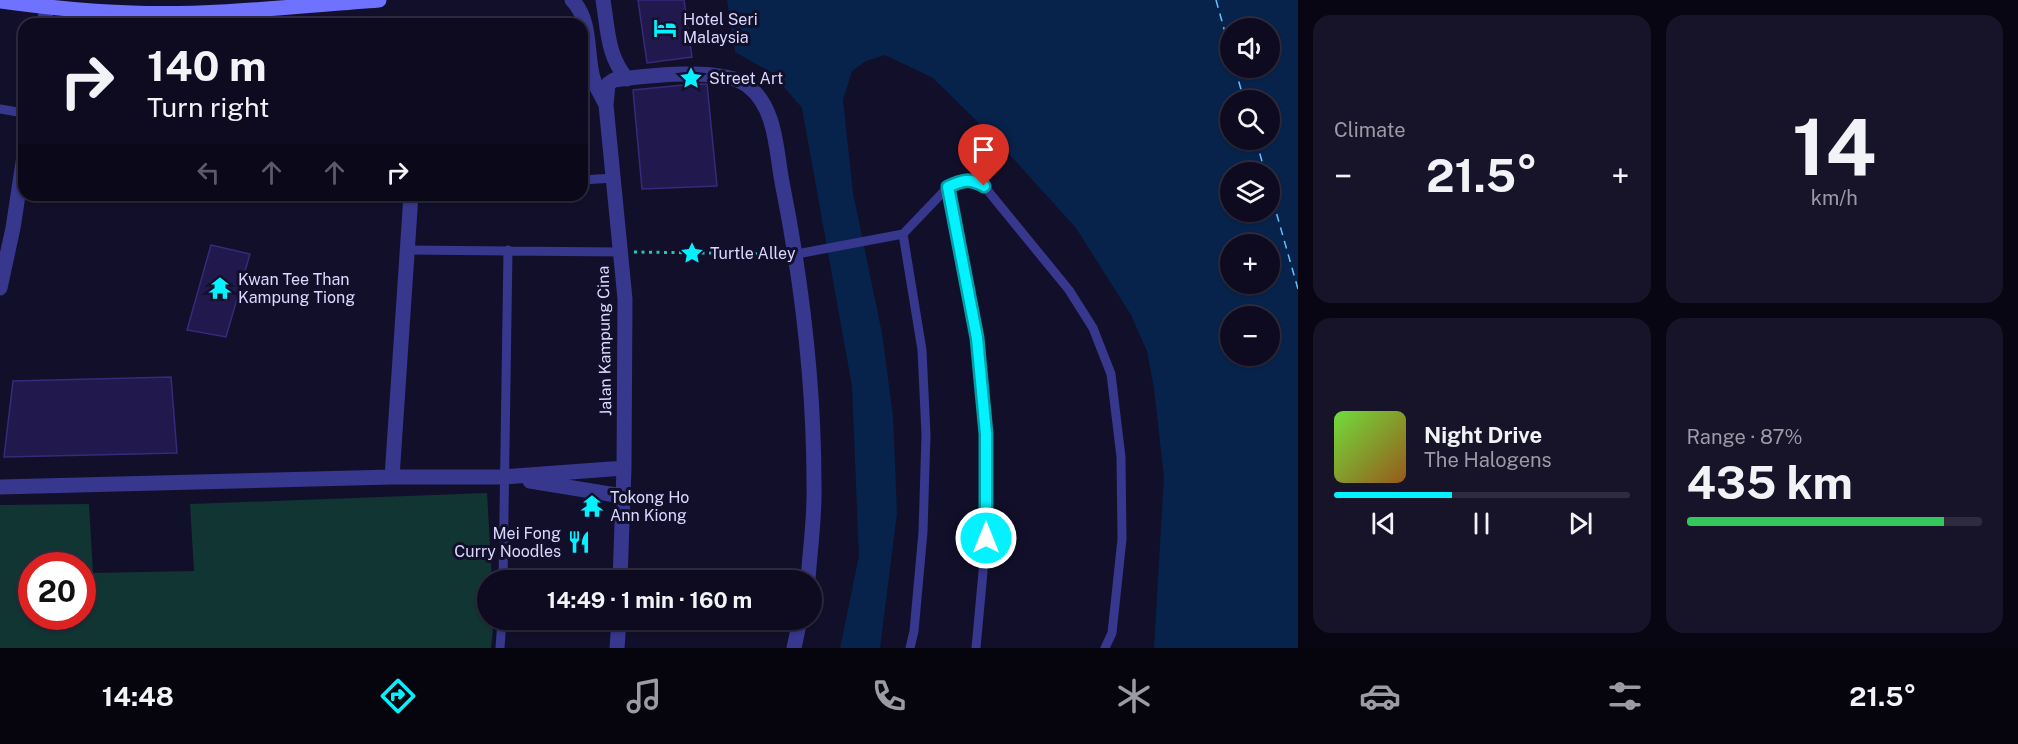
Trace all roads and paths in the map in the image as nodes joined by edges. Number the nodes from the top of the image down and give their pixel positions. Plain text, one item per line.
1 (379, 0) edge
2 (572, 0) edge
3 (603, 0) edge
4 (0, 1) edge
5 (46, 8) junction
6 (45, 18) edge
7 (583, 18) edge
8 (588, 47) edge
9 (627, 79) junction
10 (606, 105) junction
11 (0, 109) edge
12 (18, 112) edge
13 (613, 178) junction
14 (588, 180) edge
15 (948, 187) junction
16 (18, 195) edge
17 (411, 201) edge
18 (903, 234) junction
19 (408, 250) junction
20 (508, 250) junction
21 (621, 252) junction
22 (796, 254) junction
23 (0, 288) edge
24 (624, 468) junction
25 (392, 477) junction
26 (503, 477) junction
27 (0, 487) edge
28 (622, 496) junction
29 (503, 570) edge
30 (620, 570) edge
31 (809, 570) edge
32 (501, 630) edge
33 (618, 630) edge
34 (798, 630) edge
35 (500, 648) edge
36 (617, 648) edge
37 (794, 648) edge
38 (910, 648) edge
39 (976, 648) edge
40 (1105, 648) edge

1 - 5 main road
2 - 7 street, Jalan Kampung Cina
3 - 9 street
4 - 5 main road
5 - 6 street
8 - 10 street, Jalan Kampung Cina
9 - 10 street
9 - 22 street
10 - 13 street, Jalan Kampung Cina
11 - 12 lane
13 - 14 lane
13 - 21 street, Jalan Kampung Cina
15 - 18 lane
15 - 39 lane
15 - 40 lane
16 - 23 street
17 - 19 street
18 - 22 lane
18 - 38 lane
19 - 20 lane
19 - 25 street
20 - 21 lane
20 - 26 lane
21 - 22 path
21 - 24 street, Jalan Kampung Cina
22 - 31 street
24 - 26 street
24 - 28 street, Jalan Kampung Cina
25 - 26 street
25 - 27 street
26 - 28 street
26 - 29 lane
28 - 30 street, Jalan Kampung Cina
32 - 35 lane
33 - 36 street
34 - 37 street

